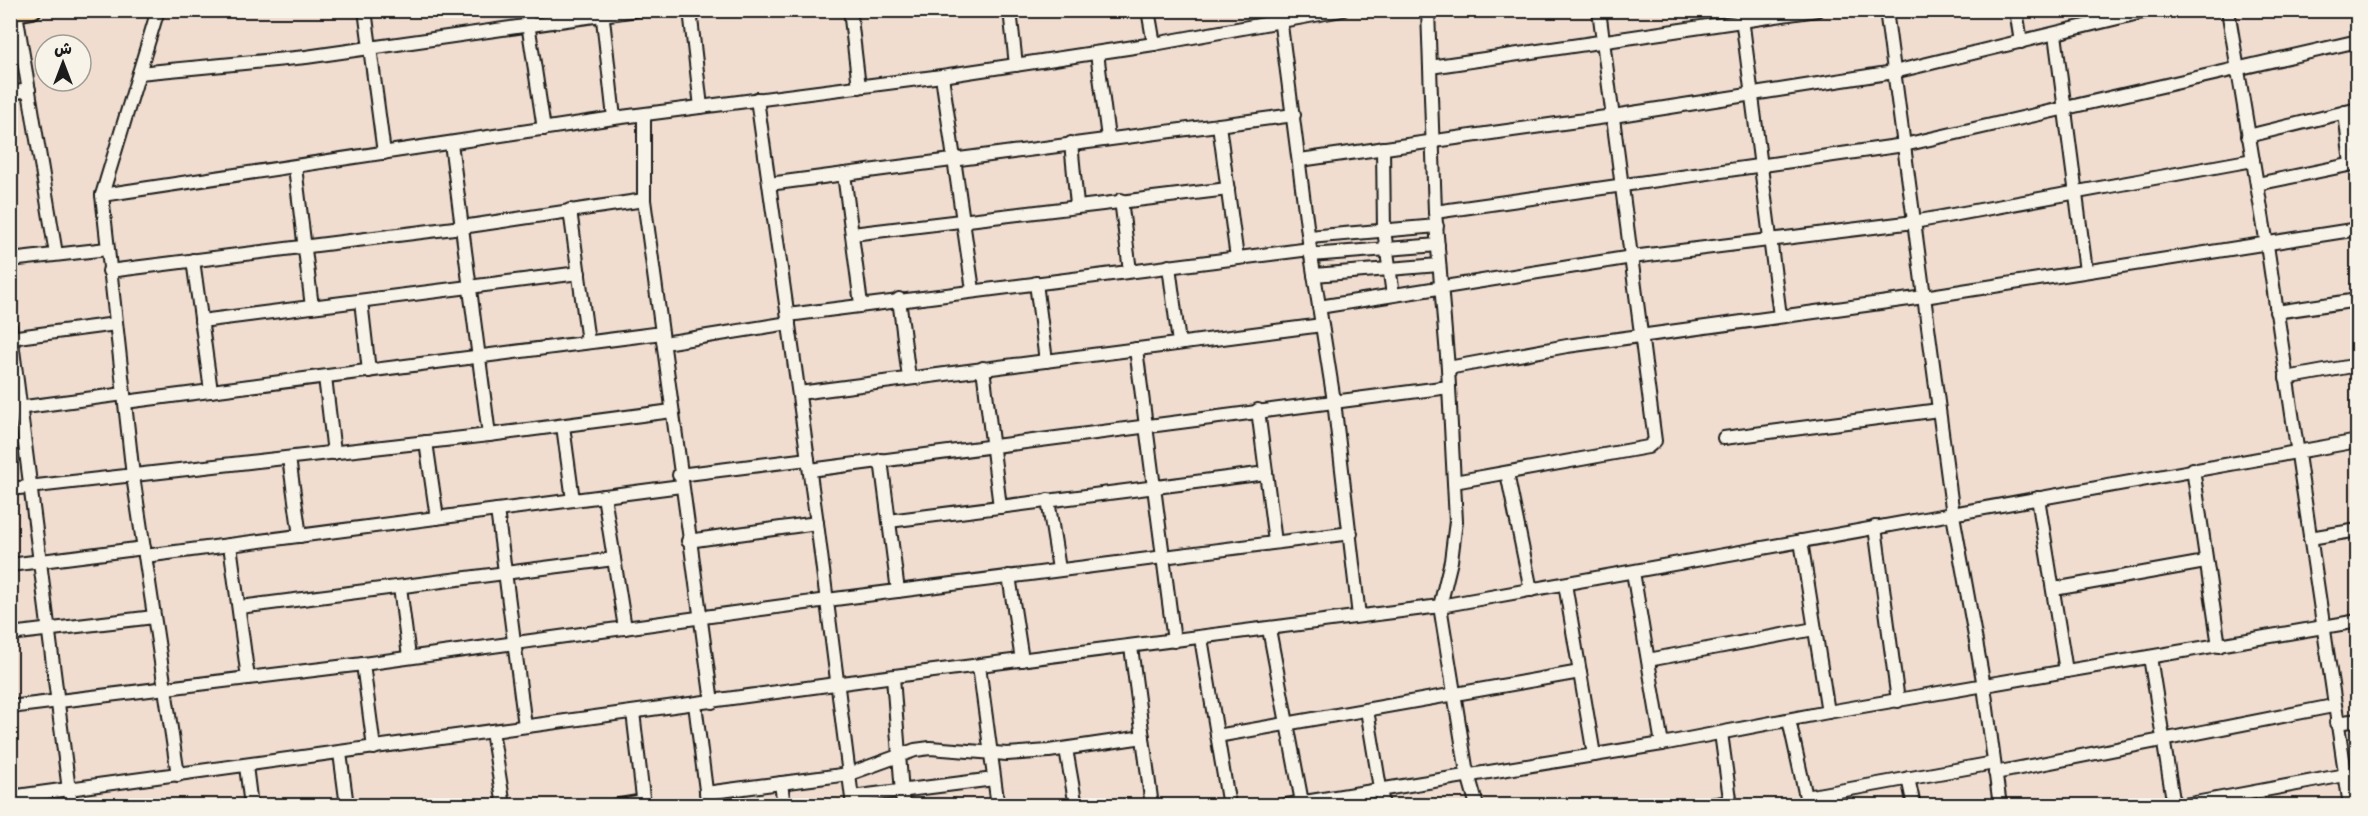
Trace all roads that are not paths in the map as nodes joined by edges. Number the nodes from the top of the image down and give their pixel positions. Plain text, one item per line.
1 (158, 10) edge
2 (365, 10) edge
3 (526, 10) edge
4 (637, 10) edge
5 (690, 10) edge
6 (850, 10) edge
7 (1010, 10) edge
8 (1148, 10) edge
9 (1342, 10) edge
10 (1428, 10) edge
11 (1599, 10) edge
12 (1817, 10) edge
13 (1886, 10) edge
14 (2016, 10) edge
15 (2228, 10) edge
16 (2146, 11) edge
17 (24, 12) edge
18 (602, 13) edge
19 (1280, 16) edge
20 (1741, 16) edge
21 (528, 24) junction
22 (2055, 33) junction
23 (2358, 41) edge
24 (1603, 42) junction
25 (2021, 42) junction
26 (1154, 44) junction
27 (370, 47) junction
28 (1097, 53) junction
29 (1016, 65) junction
30 (1430, 67) junction
31 (2238, 68) junction
32 (1894, 72) junction
33 (139, 73) junction
34 (942, 76) junction
35 (859, 87) junction
36 (29, 90) junction
37 (10, 93) edge
38 (1751, 94) junction
39 (757, 99) junction
40 (701, 106) junction
41 (2065, 108) junction
42 (2358, 109) edge
43 (2345, 112) junction
44 (644, 115) junction
45 (1294, 115) junction
46 (1613, 116) junction
47 (614, 118) junction
48 (1219, 125) junction
49 (544, 129) junction
50 (2248, 136) junction
51 (1108, 138) junction
52 (1433, 142) junction
53 (451, 143) junction
54 (1071, 143) junction
55 (1904, 145) junction
56 (1383, 148) junction
57 (384, 153) junction
58 (955, 158) junction
59 (1300, 160) junction
60 (2253, 160) junction
61 (2354, 164) edge
62 (295, 166) junction
63 (1761, 168) junction
64 (844, 174) junction
65 (769, 184) junction
66 (2257, 184) junction
67 (1623, 187) junction
68 (1228, 189) junction
69 (2076, 193) junction
70 (102, 195) junction
71 (644, 200) junction
72 (1121, 200) junction
73 (1077, 205) junction
74 (570, 210) junction
75 (1435, 212) junction
76 (964, 220) junction
77 (1914, 222) junction
78 (1437, 226) junction
79 (462, 227) junction
80 (2358, 228) edge
81 (1384, 230) junction
82 (852, 234) junction
83 (1770, 238) junction
84 (1438, 245) junction
85 (2267, 245) junction
86 (304, 246) junction
87 (1310, 247) junction
88 (107, 249) junction
89 (1386, 249) junction
90 (56, 254) junction
91 (1632, 257) junction
92 (1237, 258) junction
93 (10, 260) edge
94 (193, 260) junction
95 (1439, 265) junction
96 (1169, 266) junction
97 (1388, 270) junction
98 (109, 271) junction
99 (1130, 271) junction
100 (2086, 271) junction
101 (579, 273) junction
102 (1314, 275) junction
103 (1036, 283) junction
104 (469, 288) junction
105 (1440, 288) junction
106 (973, 290) junction
107 (1393, 295) junction
108 (1924, 297) junction
109 (899, 299) junction
110 (2358, 300) edge
111 (361, 301) junction
112 (861, 304) junction
113 (312, 307) junction
114 (1319, 307) junction
115 (2276, 312) junction
116 (1780, 316) junction
117 (789, 319) junction
118 (201, 321) junction
119 (116, 324) junction
120 (1322, 325) junction
121 (11, 334) edge
122 (1642, 336) junction
123 (663, 338) junction
124 (588, 342) junction
125 (1179, 343) junction
126 (1136, 349) junction
127 (477, 358) junction
128 (1046, 361) junction
129 (2358, 365) edge
130 (983, 368) junction
131 (1448, 368) junction
132 (369, 371) junction
133 (325, 376) junction
134 (909, 378) junction
135 (2286, 378) junction
136 (1449, 387) junction
137 (211, 391) junction
138 (799, 393) junction
139 (125, 398) junction
140 (1334, 401) junction
141 (16, 408) edge
142 (1258, 410) junction
143 (1939, 410) junction
144 (672, 411) junction
145 (1146, 424) junction
146 (563, 426) junction
147 (489, 435) junction
148 (1724, 438) dead end
149 (2358, 441) edge
150 (426, 442) junction
151 (993, 444) junction
152 (2297, 451) junction
153 (334, 453) junction
154 (289, 458) junction
155 (882, 460) junction
156 (809, 464) junction
157 (2193, 469) junction
158 (1266, 473) junction
159 (1507, 473) junction
160 (133, 476) junction
161 (680, 481) junction
162 (1454, 482) junction
163 (30, 487) junction
164 (1155, 487) junction
165 (10, 489) edge
166 (604, 496) junction
167 (2038, 498) junction
168 (573, 500) junction
169 (1048, 500) junction
170 (1000, 507) junction
171 (497, 510) junction
172 (1953, 514) junction
173 (437, 518) junction
174 (889, 521) junction
175 (817, 523) junction
176 (1875, 527) junction
177 (2358, 530) edge
178 (1350, 533) junction
179 (300, 536) junction
180 (2310, 538) junction
181 (688, 541) junction
182 (1801, 541) junction
183 (1275, 542) junction
184 (230, 545) junction
185 (144, 552) junction
186 (1164, 556) junction
187 (614, 559) junction
188 (40, 561) junction
189 (2205, 562) junction
190 (10, 565) edge
191 (1059, 569) junction
192 (1633, 572) junction
193 (505, 573) junction
194 (1009, 576) junction
195 (1565, 584) junction
196 (400, 587) junction
197 (2054, 589) junction
198 (1531, 590) junction
199 (898, 591) junction
200 (827, 600) junction
201 (1440, 606) junction
202 (240, 607) junction
203 (1359, 616) junction
204 (153, 617) junction
205 (699, 618) junction
206 (2358, 621) edge
207 (2322, 627) junction
208 (625, 628) junction
209 (49, 629) junction
210 (1269, 629) junction
211 (1814, 629) junction
212 (10, 634) edge
213 (1201, 638) junction
214 (1174, 641) junction
215 (514, 643) junction
216 (2219, 646) junction
217 (1131, 647) junction
218 (409, 657) junction
219 (2150, 657) junction
220 (1022, 660) junction
221 (1648, 660) junction
222 (363, 664) junction
223 (979, 666) junction
224 (2066, 671) junction
225 (1580, 672) junction
226 (893, 676) junction
227 (248, 678) junction
228 (839, 684) junction
229 (1983, 686) junction
230 (164, 687) junction
231 (1454, 694) junction
232 (58, 701) junction
233 (1898, 701) junction
234 (712, 702) junction
235 (696, 704) junction
236 (2333, 706) junction
237 (10, 707) edge
238 (1367, 710) junction
239 (633, 712) junction
240 (1828, 712) junction
241 (1790, 720) junction
242 (2358, 720) edge
243 (2336, 723) junction
244 (1287, 724) junction
245 (525, 726) junction
246 (492, 731) junction
247 (1721, 733) junction
248 (1217, 736) junction
249 (1143, 737) junction
250 (2163, 740) junction
251 (1662, 744) junction
252 (374, 748) junction
253 (1066, 749) junction
254 (340, 753) junction
255 (899, 754) junction
256 (991, 755) junction
257 (1594, 755) junction
258 (246, 766) junction
259 (1994, 768) junction
260 (849, 774) junction
261 (178, 775) junction
262 (2345, 775) junction
263 (1469, 776) junction
264 (1908, 778) junction
265 (994, 779) junction
266 (781, 783) junction
267 (69, 790) junction
268 (1381, 790) junction
269 (902, 791) junction
270 (10, 797) edge
271 (2352, 797) edge
272 (707, 799) edge
273 (852, 801) edge
274 (1807, 801) edge
275 (1302, 802) junction
276 (644, 803) edge
277 (1731, 804) edge
278 (71, 806) edge
279 (250, 806) edge
280 (346, 806) edge
281 (504, 806) edge
282 (614, 806) edge
283 (784, 806) edge
284 (903, 806) edge
285 (998, 806) edge
286 (1076, 806) edge
287 (1152, 806) edge
288 (1229, 806) edge
289 (1280, 806) edge
290 (1383, 806) edge
291 (1477, 806) edge
292 (1703, 806) edge
293 (1914, 806) edge
294 (2000, 806) edge
295 (2174, 806) edge
296 (2179, 806) edge

1 - 33 street
2 - 27 street
3 - 21 street
4 - 18 street
5 - 40 street
6 - 35 street
7 - 29 street
8 - 26 street
9 - 19 street
10 - 30 street
11 - 24 street
12 - 20 street
13 - 32 street
14 - 25 street
15 - 31 street
16 - 22 street
17 - 36 street
18 - 21 street
18 - 47 street
19 - 26 street
19 - 45 street
20 - 24 street
20 - 38 street
21 - 27 street
21 - 49 street
22 - 25 street
22 - 41 street
23 - 31 street
24 - 30 street
24 - 46 street
25 - 32 street
26 - 28 street
27 - 33 street
27 - 57 street
28 - 29 street
28 - 51 street
29 - 34 street
30 - 52 street
31 - 41 street
31 - 50 street
32 - 38 street
32 - 55 street
33 - 70 street
34 - 35 street
34 - 58 street
35 - 39 street
36 - 37 street
36 - 90 street
38 - 46 street
38 - 63 street
39 - 40 street
39 - 65 street
40 - 44 street
41 - 55 street
41 - 69 street
42 - 43 street
43 - 50 street
43 - 61 street
44 - 47 street
44 - 71 street
45 - 48 street
45 - 59 street
46 - 52 street
46 - 67 street
47 - 49 street
48 - 51 street
48 - 68 street
49 - 53 street
50 - 60 street
51 - 54 street
52 - 56 street
52 - 75 street
53 - 57 street
53 - 79 street
54 - 58 street
54 - 73 street
55 - 63 street
55 - 77 street
56 - 59 street
56 - 81 street
57 - 62 street
58 - 64 street
58 - 76 street
59 - 87 street
60 - 66 street
60 - 69 street
61 - 66 street
62 - 70 street
62 - 86 street
63 - 67 street
63 - 83 street
64 - 65 street
64 - 82 street
65 - 117 street
66 - 85 street
67 - 75 street
67 - 91 street
68 - 72 street
68 - 92 street
69 - 77 street
69 - 100 street
70 - 88 street
71 - 74 street
71 - 123 street
72 - 73 street
72 - 99 street
73 - 76 street
74 - 79 street
74 - 101 street
75 - 78 street
76 - 82 street
76 - 106 street
77 - 83 street
77 - 108 street
78 - 81 street
78 - 84 street
79 - 86 street
79 - 104 street
80 - 85 street
81 - 87 street
81 - 89 street
82 - 112 street
83 - 91 street
83 - 116 street
84 - 89 street
84 - 95 street
85 - 100 street
85 - 115 street
86 - 94 street
86 - 113 street
87 - 89 street
87 - 92 street
87 - 102 street
88 - 90 street
88 - 98 street
89 - 97 street
90 - 93 street
91 - 105 street
91 - 122 street
92 - 96 street
94 - 98 street
94 - 118 street
95 - 97 street
95 - 105 street
96 - 99 street
96 - 125 street
97 - 102 street
97 - 107 street
98 - 119 street
99 - 103 street
100 - 108 street
101 - 104 street
101 - 124 street
102 - 114 street
103 - 106 street
103 - 128 street
104 - 111 street
104 - 127 street
105 - 107 street
105 - 131 street
106 - 109 street
107 - 114 street
108 - 116 street
108 - 143 street
109 - 112 street
109 - 134 street
110 - 115 street
111 - 113 street
111 - 132 street
112 - 117 street
113 - 118 street
114 - 120 street
115 - 135 street
116 - 122 street
117 - 123 street
117 - 138 street
118 - 137 street
119 - 121 street
119 - 139 street
120 - 125 street
120 - 140 street
121 - 141 street
122 - 131 street
122 - 159 street
123 - 124 street
123 - 144 street
124 - 127 street
125 - 126 street
126 - 128 street
126 - 145 street
127 - 132 street
127 - 147 street
128 - 130 street
129 - 135 street
130 - 134 street
130 - 151 street
131 - 136 street
132 - 133 street
133 - 137 street
133 - 153 street
134 - 138 street
135 - 152 street
136 - 140 street
136 - 162 street
137 - 139 street
138 - 156 street
139 - 141 street
139 - 160 street
140 - 142 street
140 - 178 street
141 - 163 street
142 - 145 street
142 - 158 street
143 - 148 street
143 - 172 street
144 - 146 street
144 - 161 street
145 - 151 street
145 - 164 street
146 - 147 street
146 - 168 street
147 - 150 street
149 - 152 street
150 - 153 street
150 - 173 street
151 - 155 street
151 - 170 street
152 - 157 street
152 - 180 street
153 - 154 street
154 - 160 street
154 - 179 street
155 - 156 street
155 - 174 street
156 - 161 street
156 - 175 street
157 - 167 street
157 - 189 street
158 - 164 street
158 - 183 street
159 - 162 street
159 - 198 street
160 - 163 street
160 - 185 street
161 - 166 street
161 - 181 street
162 - 201 street
163 - 165 street
163 - 188 street
164 - 169 street
164 - 186 street
166 - 168 street
166 - 187 street
167 - 172 street
167 - 197 street
168 - 171 street
169 - 170 street
169 - 191 street
170 - 174 street
171 - 173 street
171 - 193 street
172 - 176 street
172 - 229 street
173 - 179 street
174 - 199 street
175 - 181 street
175 - 200 street
176 - 182 street
176 - 233 street
177 - 180 street
178 - 183 street
178 - 203 street
179 - 184 street
180 - 207 street
181 - 205 street
182 - 192 street
182 - 211 street
183 - 186 street
184 - 185 street
184 - 202 street
185 - 188 street
185 - 204 street
186 - 191 street
186 - 214 street
187 - 193 street
187 - 208 street
188 - 190 street
188 - 209 street
189 - 197 street
189 - 216 street
191 - 194 street
192 - 195 street
192 - 221 street
193 - 196 street
193 - 215 street
194 - 199 street
194 - 220 street
195 - 198 street
195 - 225 street
196 - 202 street
196 - 218 street
197 - 224 street
198 - 201 street
199 - 200 street
200 - 205 street
200 - 228 street
201 - 203 street
201 - 231 street
202 - 227 street
203 - 210 street
204 - 209 street
204 - 230 street
205 - 208 street
205 - 234 street
206 - 207 street
207 - 216 street
207 - 236 street
208 - 215 street
209 - 212 street
209 - 232 street
210 - 213 street
210 - 244 street
211 - 221 street
211 - 240 street
213 - 214 street
213 - 248 street
214 - 217 street
215 - 218 street
215 - 245 street
216 - 219 street
217 - 220 street
217 - 249 street
218 - 222 street
219 - 224 street
219 - 250 street
220 - 223 street
221 - 251 street
222 - 227 street
222 - 252 street
223 - 226 street
223 - 256 street
224 - 229 street
225 - 231 street
225 - 257 street
226 - 228 street
226 - 255 street
227 - 230 street
228 - 234 street
228 - 260 street
229 - 233 street
229 - 259 street
230 - 232 street
230 - 261 street
231 - 238 street
231 - 263 street
232 - 237 street
232 - 267 street
233 - 240 street
234 - 235 street
235 - 239 street
235 - 272 street
236 - 243 street
236 - 250 street
238 - 244 street
238 - 268 street
239 - 245 street
239 - 276 street
240 - 241 street
241 - 247 street
241 - 274 street
242 - 243 street
243 - 262 street
244 - 248 street
244 - 275 street
245 - 246 street
246 - 252 street
246 - 281 street
247 - 251 street
247 - 277 street
248 - 288 street
249 - 253 street
249 - 287 street
250 - 259 street
250 - 295 street
251 - 257 street
252 - 254 street
253 - 256 street
253 - 286 street
254 - 258 street
254 - 280 street
255 - 256 street
255 - 260 street
255 - 269 street
256 - 265 street
257 - 263 street
258 - 261 street
258 - 279 street
259 - 264 street
259 - 294 street
260 - 266 street
260 - 273 street
261 - 267 street
262 - 271 street
262 - 296 street
263 - 268 street
263 - 291 street
264 - 274 street
264 - 293 street
265 - 269 street
265 - 285 street
266 - 272 street
266 - 283 street
267 - 270 street
267 - 278 street
268 - 275 street
268 - 290 street
269 - 273 street
269 - 284 street
275 - 289 street
276 - 282 street
277 - 292 street

